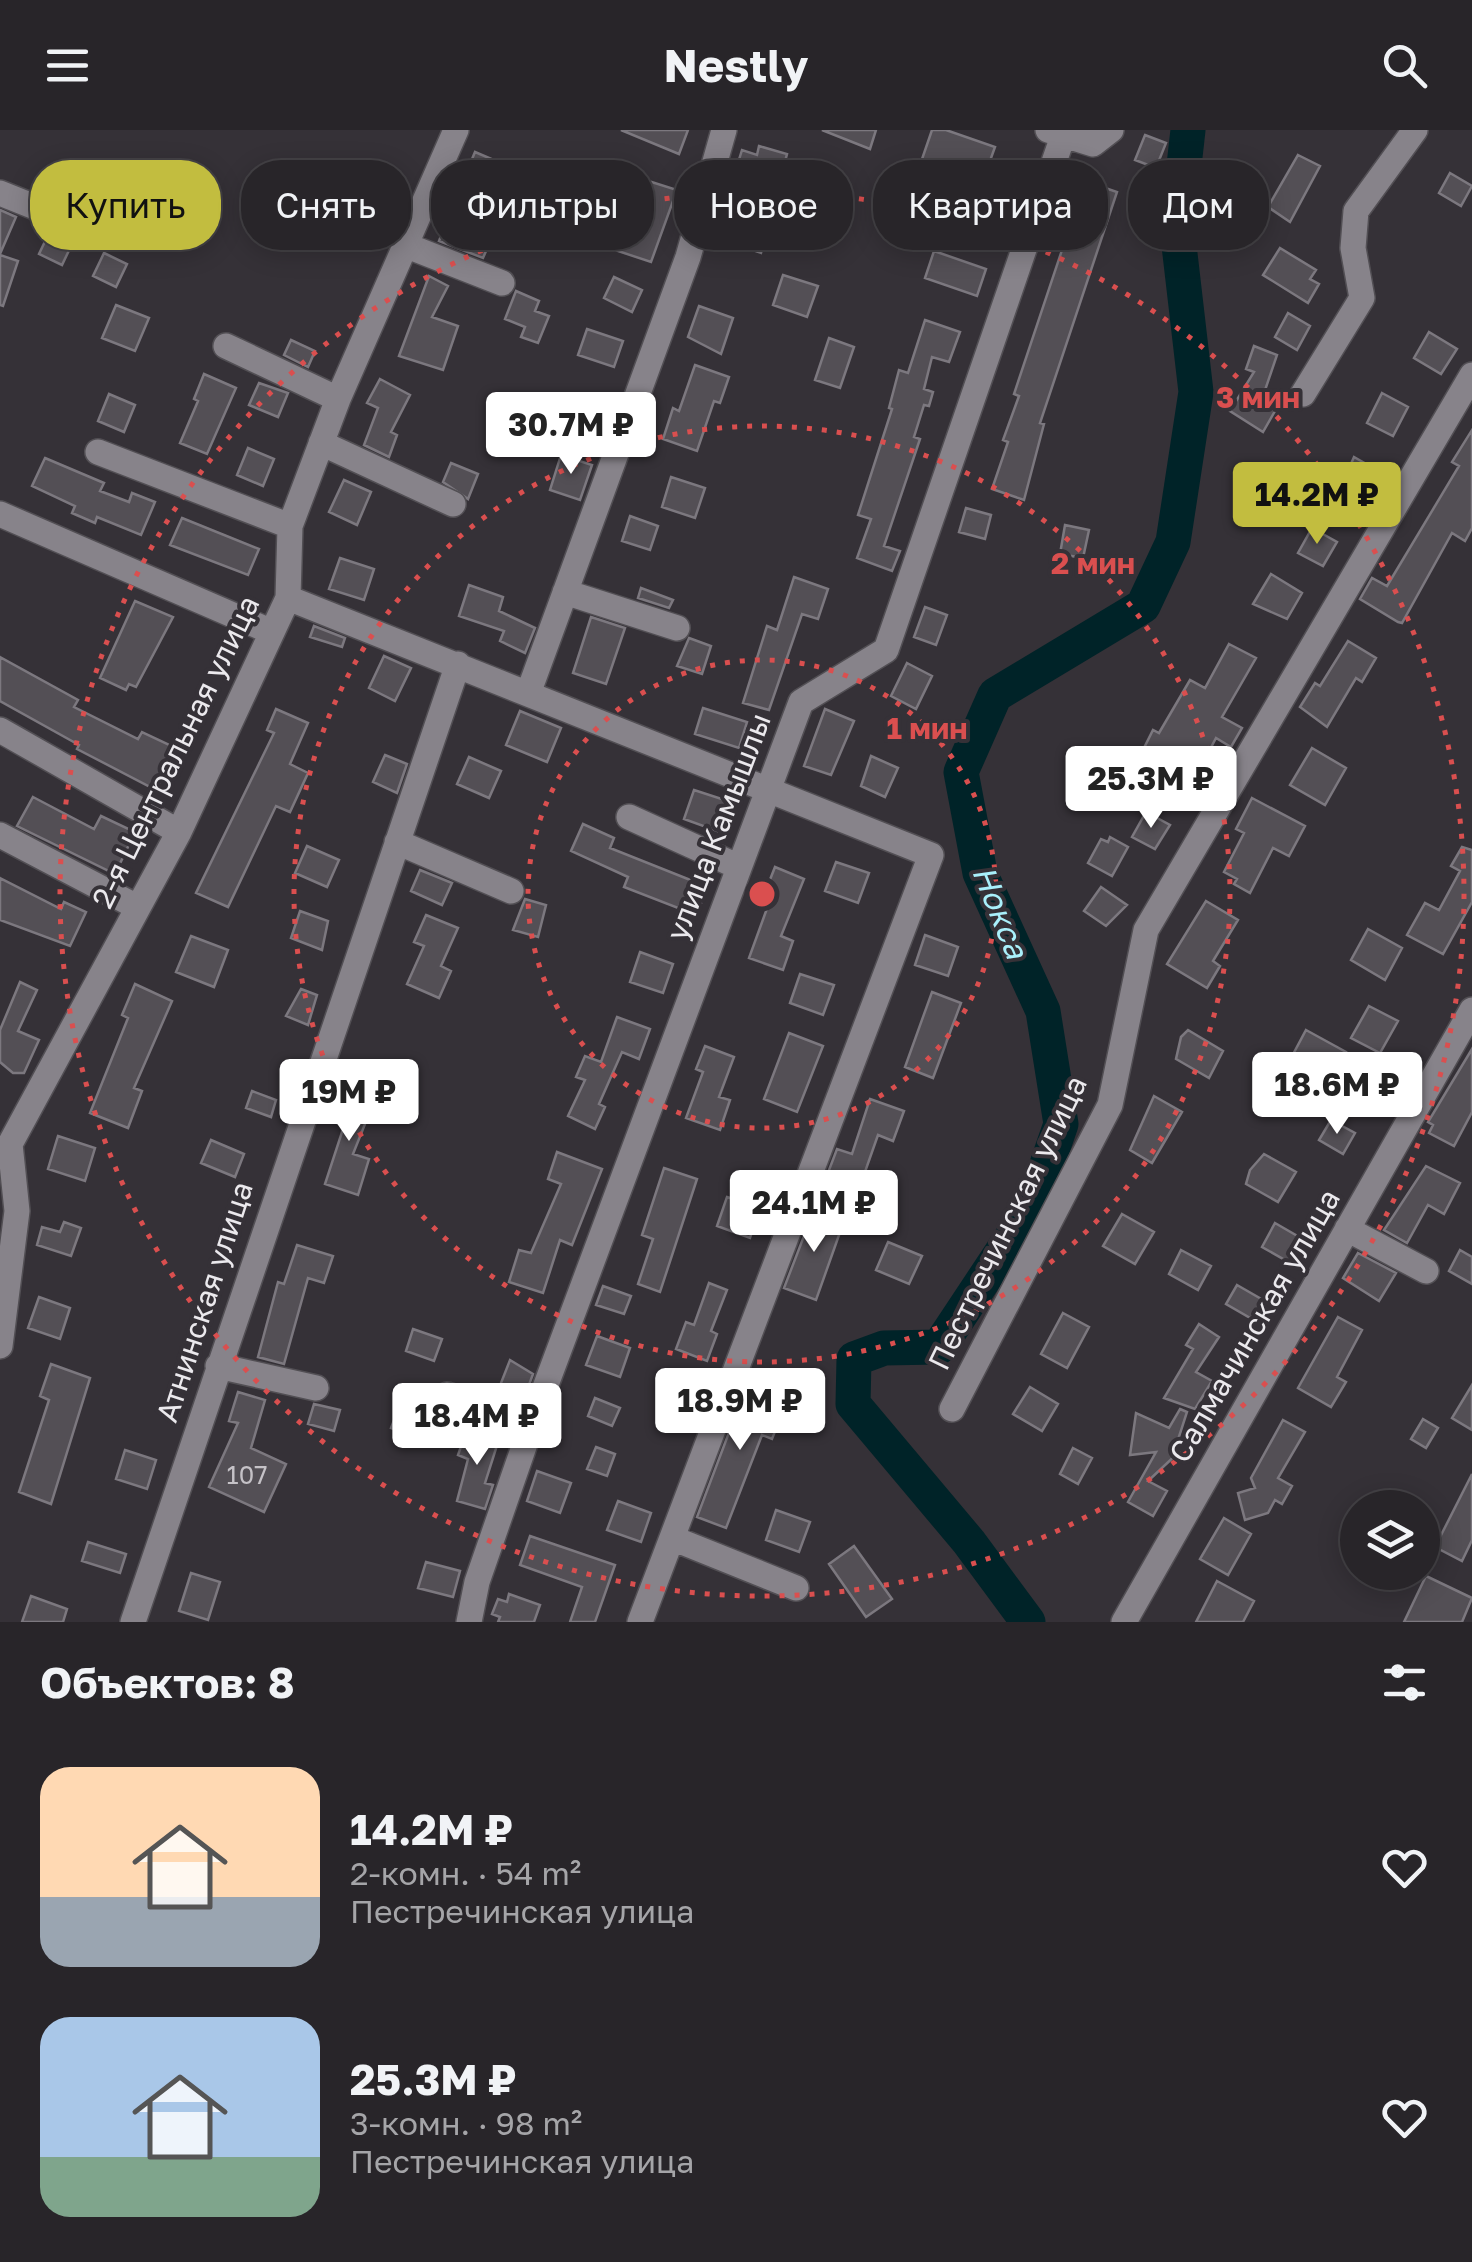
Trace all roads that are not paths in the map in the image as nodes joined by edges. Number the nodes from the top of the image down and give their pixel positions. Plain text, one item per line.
1 (456, 130) edge
2 (724, 130) edge
3 (1110, 130) edge
4 (1415, 130) edge
5 (1056, 133) edge
6 (0, 194) edge
7 (30, 206) edge
8 (411, 234) edge
9 (411, 247) edge
10 (404, 250) edge
11 (502, 283) dead end
12 (226, 346) dead end
13 (1472, 374) edge
14 (1302, 394) dead end
15 (338, 398) junction
16 (321, 443) junction
17 (98, 452) dead end
18 (452, 504) dead end
19 (0, 514) edge
20 (290, 526) junction
21 (565, 592) junction
22 (288, 598) junction
23 (677, 628) dead end
24 (272, 632) junction
25 (458, 664) junction
26 (529, 691) junction
27 (0, 730) edge
28 (767, 792) junction
29 (629, 818) dead end
30 (179, 832) junction
31 (0, 835) edge
32 (397, 842) junction
33 (739, 867) junction
34 (510, 891) dead end
35 (137, 906) junction
36 (1472, 1010) edge
37 (5, 1140) edge
38 (805, 1189) junction
39 (882, 1218) dead end
40 (1347, 1229) junction
41 (1426, 1272) dead end
42 (0, 1346) edge
43 (218, 1366) junction
44 (316, 1388) dead end
45 (447, 1396) dead end
46 (952, 1409) dead end
47 (535, 1415) junction
48 (672, 1538) junction
49 (796, 1588) dead end
50 (134, 1622) edge
51 (469, 1622) edge
52 (640, 1622) edge
53 (1124, 1622) edge

1 - 8 street, 2-я Центральная улица
2 - 21 street
3 - 5 street
4 - 14 street
5 - 28 street, улица Камышлы
6 - 7 street
9 - 11 street
10 - 15 street, 2-я Центральная улица
12 - 15 street
13 - 46 street, Пестречинская улица
15 - 16 street, 2-я Центральная улица
16 - 18 street
16 - 20 street, 2-я Центральная улица
17 - 20 street
19 - 24 street
20 - 22 street, 2-я Центральная улица
21 - 23 street
21 - 26 street
22 - 24 street, 2-я Центральная улица
22 - 25 street
24 - 30 street, 2-я Центральная улица
25 - 26 street
25 - 32 street, Атнинская улица
26 - 28 street
27 - 30 street
28 - 33 street, улица Камышлы
28 - 38 street
29 - 33 street
30 - 35 street, 2-я Центральная улица
31 - 35 street
32 - 34 street
32 - 43 street, Атнинская улица
33 - 47 street, улица Камышлы
35 - 37 street, 2-я Центральная улица
36 - 40 street, Салмачинская улица
37 - 42 street, 2-я Центральная улица
38 - 39 street
38 - 48 street
40 - 41 street
40 - 53 street, Салмачинская улица
43 - 44 street
43 - 50 street, Атнинская улица
45 - 47 street
47 - 51 street, улица Камышлы
48 - 49 street
48 - 52 street

